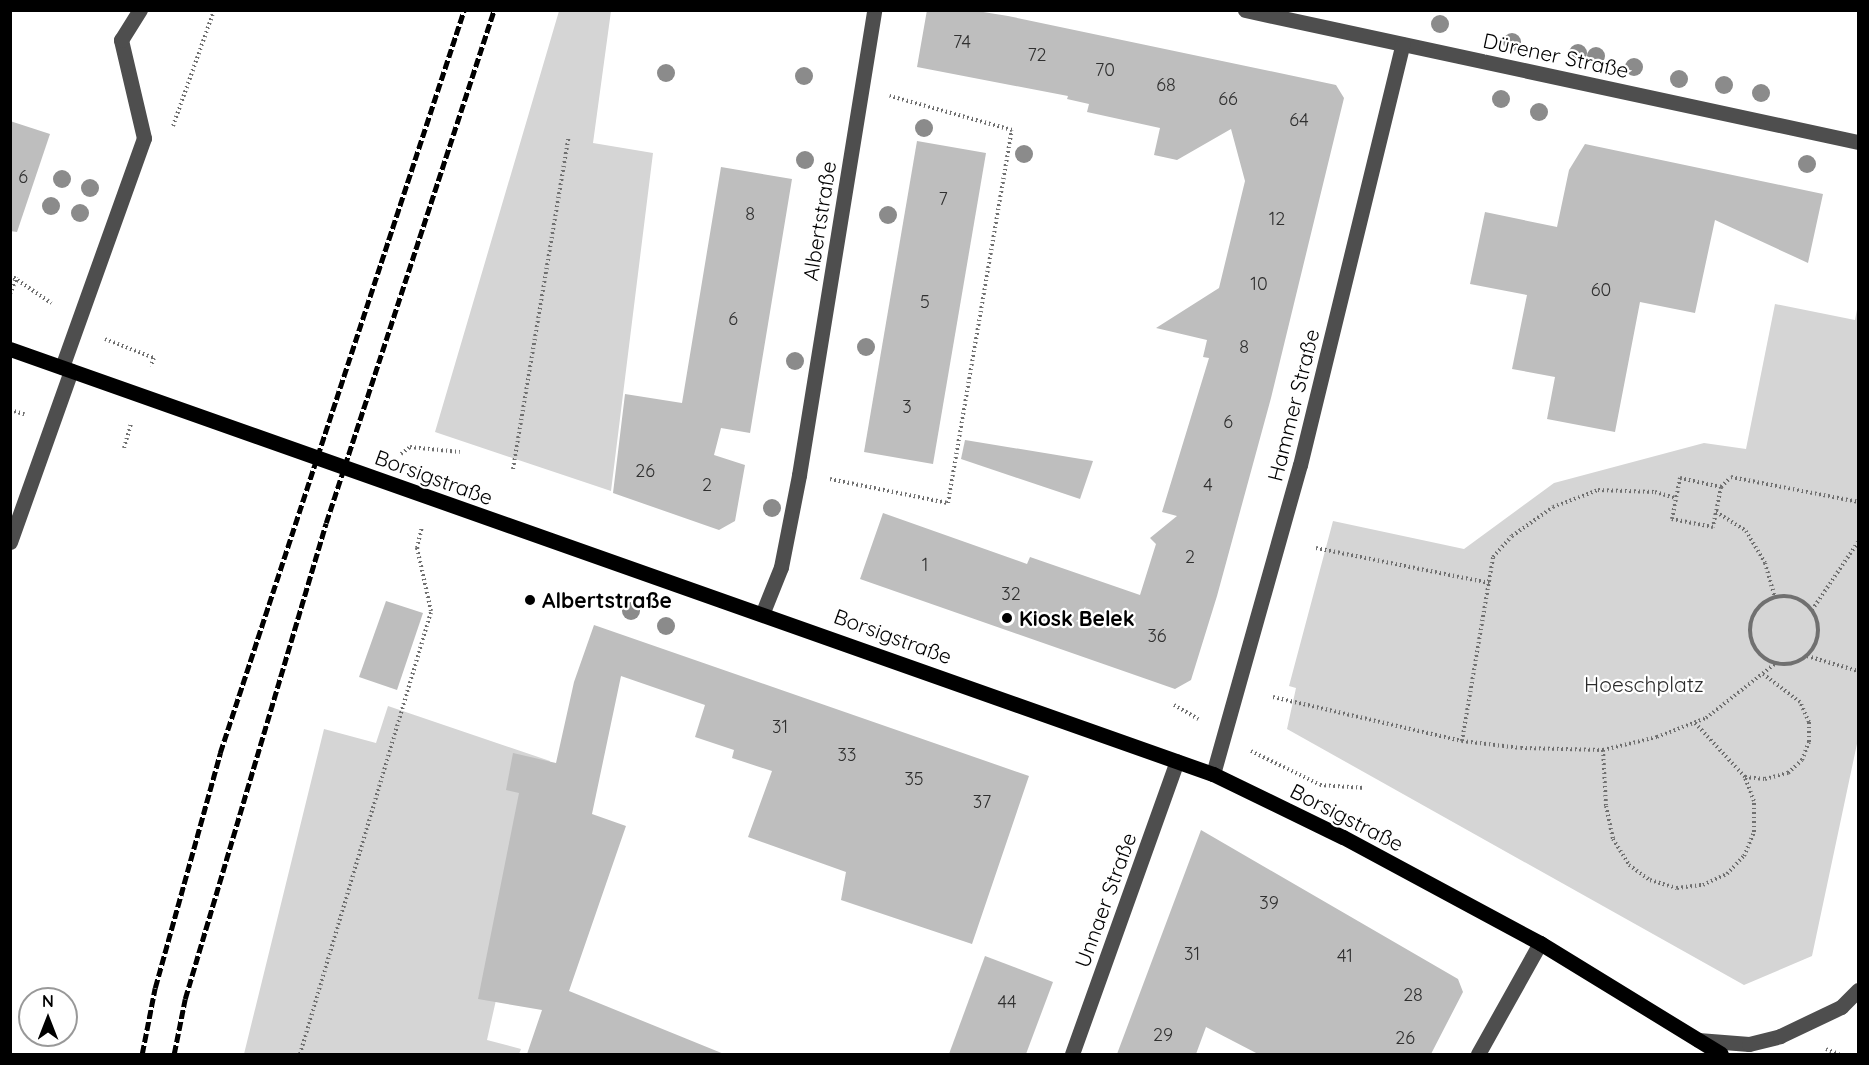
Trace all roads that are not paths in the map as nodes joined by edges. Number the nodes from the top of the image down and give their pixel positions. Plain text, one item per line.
1 (140, 10) edge
2 (874, 10) edge
3 (1245, 10) edge
4 (1403, 44) junction
5 (1858, 142) edge
6 (10, 349) edge
7 (67, 369) junction
8 (10, 542) edge
9 (763, 612) junction
10 (1177, 760) junction
11 (1213, 774) junction
12 (1540, 944) junction
13 (1858, 990) edge
14 (1698, 1040) junction
15 (1072, 1054) edge
16 (1478, 1054) edge
17 (1721, 1054) edge

1 - 7 street
2 - 9 street, Albertstraße
3 - 4 street, Dürener Straße
4 - 5 street, Dürener Straße
4 - 11 street, Hammer Straße
6 - 7 main road, Borsigstraße
7 - 8 street
7 - 9 main road, Borsigstraße
9 - 10 main road, Borsigstraße
10 - 11 main road, Borsigstraße
10 - 15 street, Unnaer Straße
11 - 12 main road, Borsigstraße
12 - 14 main road, Borsigstraße
12 - 16 street
13 - 14 street
14 - 17 main road, Borsigstraße

